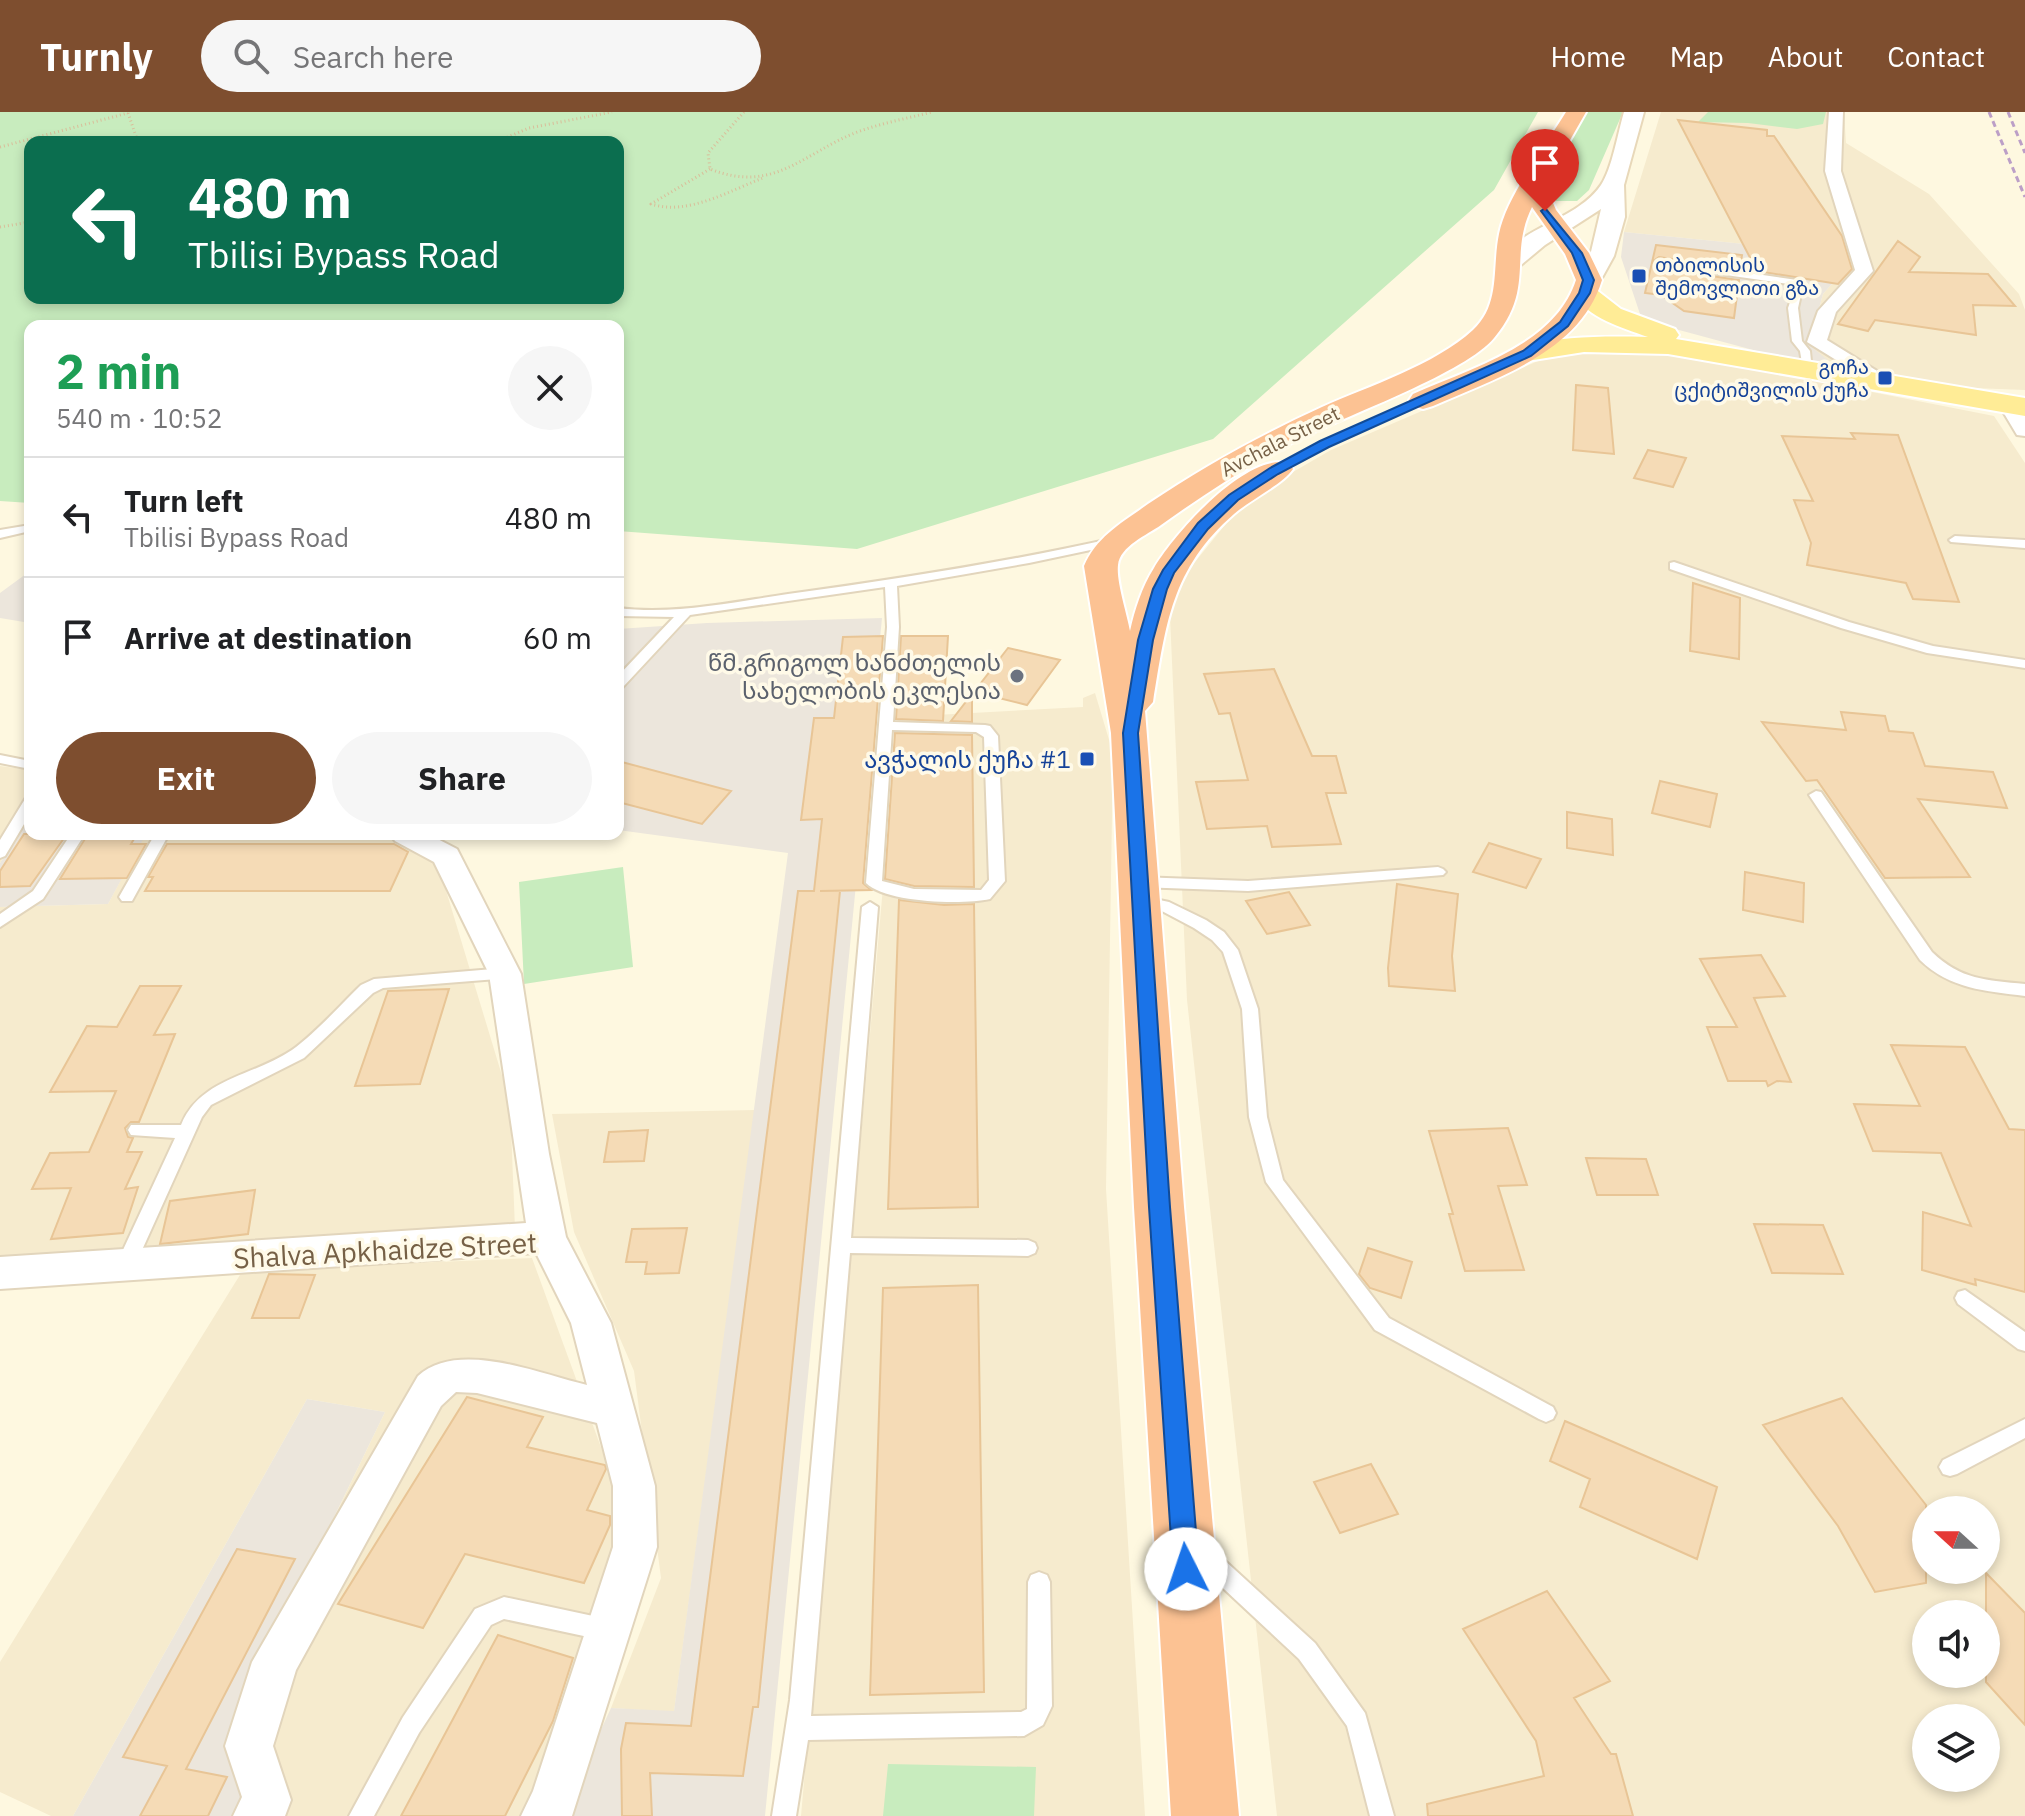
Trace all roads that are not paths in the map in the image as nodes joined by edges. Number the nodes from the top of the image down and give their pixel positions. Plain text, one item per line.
1 (1576, 112) edge
2 (1634, 112) edge
3 (1836, 112) edge
4 (1613, 185) junction
5 (1538, 193) junction
6 (1592, 208) junction
7 (1558, 229) junction
8 (1519, 253) junction
9 (1577, 253) junction
10 (1659, 263) dead end
11 (1587, 287) junction
12 (1527, 353) junction
13 (1745, 357) junction
14 (1808, 369) junction
15 (1883, 383) junction
16 (2017, 406) edge
17 (2025, 430) edge
18 (24, 529) edge
19 (0, 534) edge
20 (1955, 540) dead end
21 (2025, 544) edge
22 (1108, 554) junction
23 (1042, 559) junction
24 (1674, 566) dead end
25 (1168, 573) junction
26 (891, 584) junction
27 (687, 611) junction
28 (624, 614) edge
29 (2025, 664) edge
30 (624, 678) edge
31 (884, 726) junction
32 (1130, 733) junction
33 (0, 759) edge
34 (24, 764) edge
35 (1816, 795) dead end
36 (24, 812) edge
37 (74, 840) edge
38 (159, 840) edge
39 (416, 840) edge
40 (0, 853) edge
41 (1438, 872) dead end
42 (1140, 891) junction
43 (127, 897) dead end
44 (870, 907) dead end
45 (0, 922) edge
46 (505, 974) junction
47 (2025, 990) edge
48 (137, 1130) dead end
49 (187, 1132) junction
50 (547, 1237) junction
51 (841, 1245) junction
52 (1028, 1248) dead end
53 (126, 1265) junction
54 (0, 1273) edge
55 (1965, 1298) dead end
56 (2025, 1343) edge
57 (614, 1409) junction
58 (1546, 1413) dead end
59 (2025, 1428) edge
60 (1950, 1467) dead end
61 (1184, 1538) junction
62 (1039, 1582) dead end
63 (609, 1630) junction
64 (798, 1728) junction
65 (258, 1816) edge
66 (361, 1816) edge
67 (546, 1816) edge
68 (784, 1816) edge
69 (1205, 1816) edge
70 (1382, 1816) edge

1 - 5 highway, Avchala Street
2 - 4 main road
3 - 15 street
4 - 6 main road
4 - 11 main road
5 - 6 main road
5 - 7 highway
5 - 8 highway, Avchala Street
6 - 7 main road
7 - 8 main road
7 - 9 highway
8 - 9 highway
8 - 22 highway, Avchala Street
9 - 11 highway
10 - 14 lane
11 - 12 highway, Avchala Street
11 - 13 main road
12 - 13 main road
12 - 25 highway, Avchala Street
13 - 14 main road
14 - 15 main road
15 - 16 main road
16 - 17 street
18 - 19 lane
20 - 21 lane
22 - 23 lane
22 - 23 lane
22 - 25 highway
22 - 32 highway, Avchala Street
23 - 26 lane
24 - 29 lane
25 - 32 highway, Avchala Street
26 - 27 lane
26 - 31 lane
27 - 28 lane
27 - 30 lane
31 - 31 lane
32 - 42 highway, Avchala Street
33 - 34 lane
35 - 47 lane
36 - 40 lane
37 - 45 lane
38 - 43 lane
39 - 46 street
41 - 42 lane
42 - 58 lane
42 - 61 highway, Avchala Street
44 - 51 lane
46 - 49 lane
46 - 50 street
48 - 49 lane
49 - 53 lane
50 - 53 street, Shalva Apkhaidze Street
50 - 57 street, Shalva Apkhaidze Street
51 - 52 lane
51 - 64 lane
53 - 54 street, Shalva Apkhaidze Street
55 - 56 lane
57 - 63 street, Shalva Apkhaidze Street
57 - 65 street
59 - 60 lane
61 - 69 highway, Avchala Street
61 - 70 lane
62 - 64 lane
63 - 66 lane
63 - 67 street, Shalva Apkhaidze Street
64 - 68 lane

